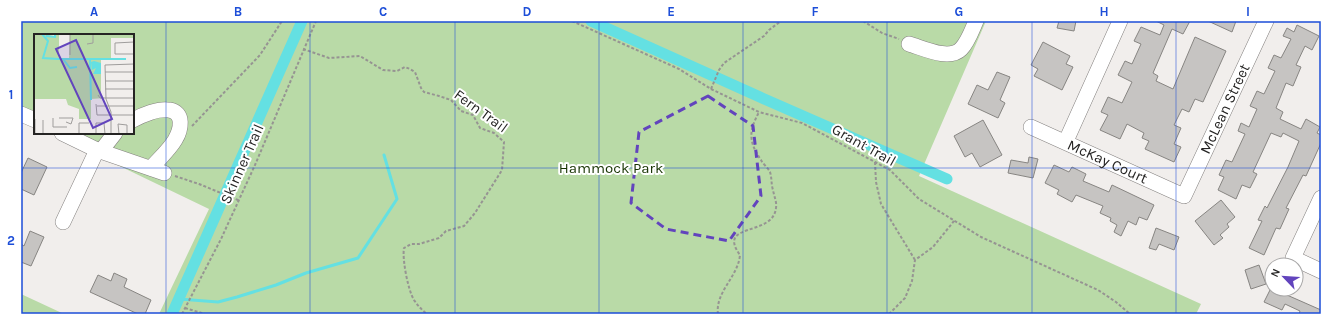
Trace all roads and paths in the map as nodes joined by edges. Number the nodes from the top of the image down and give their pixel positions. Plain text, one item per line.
1 (282, 21) edge
2 (316, 21) edge
3 (572, 21) edge
4 (781, 21) edge
5 (863, 21) edge
6 (976, 21) edge
7 (1120, 21) edge
8 (1266, 21) edge
9 (909, 44) joint
10 (303, 49) junction
11 (712, 88) junction
12 (759, 112) junction
13 (21, 114) edge
14 (34, 120) edge
15 (134, 120) edge
16 (1031, 127) dead end
17 (64, 134) edge
18 (114, 134) edge
19 (176, 139) junction
20 (1066, 141) junction
21 (99, 150) junction
22 (875, 162) junction
23 (158, 171) junction
24 (1184, 196) joint
25 (1321, 198) edge
26 (238, 200) junction
27 (954, 220) junction
28 (63, 222) dead end
29 (915, 260) junction
30 (1321, 271) edge
31 (185, 308) junction
32 (182, 314) edge
33 (205, 314) edge
34 (427, 314) edge
35 (718, 314) edge
36 (890, 314) edge
37 (1130, 314) edge

1 - 19 path
2 - 10 path, Skinner Trail
3 - 11 path, Grant Trail
4 - 11 path
5 - 9 path
6 - 9 street
7 - 20 street
8 - 24 street, McLean Street
10 - 26 path, Skinner Trail
10 - 34 path, Fern Trail
11 - 12 path, Grant Trail
12 - 22 path, Grant Trail
12 - 35 path
13 - 14 street
15 - 19 street
16 - 20 street, McKay Court
17 - 21 street
18 - 21 street
19 - 23 street
20 - 24 street, McKay Court
21 - 23 street
21 - 28 street
22 - 27 path, Grant Trail
22 - 29 path
23 - 26 path
25 - 30 street
26 - 31 path, Skinner Trail
27 - 29 path
27 - 37 path, Grant Trail
29 - 36 path
31 - 32 path, Skinner Trail
31 - 33 path

